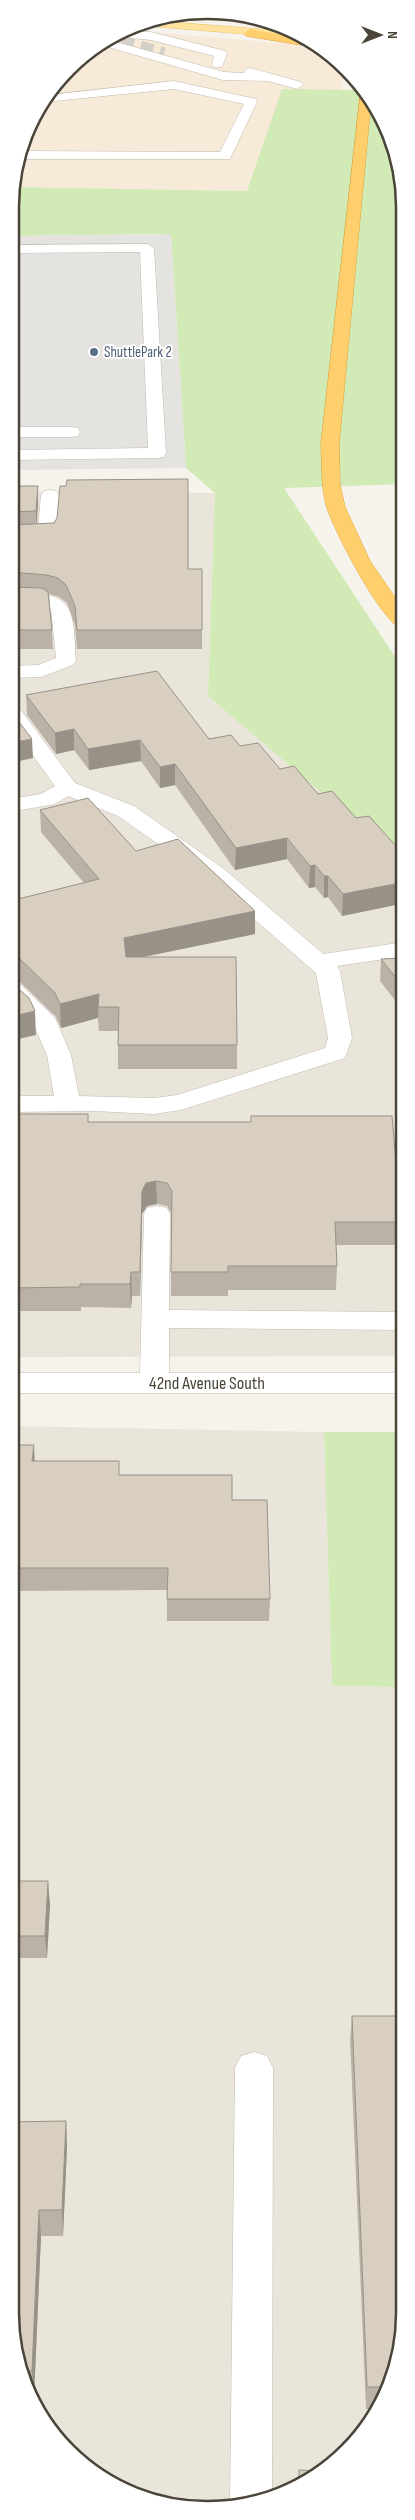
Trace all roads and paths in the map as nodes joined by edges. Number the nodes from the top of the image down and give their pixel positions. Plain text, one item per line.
1 (160, 25) tunnel mouth
2 (250, 33) junction
3 (284, 35) edge
4 (125, 38) edge
5 (298, 42) edge
6 (112, 45) edge
7 (164, 54) tunnel mouth
8 (218, 64) junction
9 (268, 77) junction
10 (297, 85) dead end
11 (54, 98) edge
12 (364, 103) edge
13 (26, 155) edge
14 (19, 249) edge
15 (19, 432) edge
16 (72, 432) dead end
17 (19, 455) edge
18 (50, 496) dead end
19 (19, 536) edge
20 (19, 598) edge
21 (396, 616) edge
22 (19, 672) edge
23 (19, 721) edge
24 (68, 788) junction
25 (19, 789) edge
26 (19, 804) edge
27 (396, 950) edge
28 (316, 962) junction
29 (19, 995) edge
30 (68, 1103) junction
31 (19, 1104) edge
32 (157, 1214) dead end
33 (156, 1319) junction
34 (396, 1321) edge
35 (154, 1382) junction
36 (19, 1383) edge
37 (396, 1383) edge
38 (254, 2068) dead end
39 (250, 2496) edge

1 - 2 main road
2 - 3 main road
2 - 5 highway
4 - 8 street
6 - 9 street
7 - 8 street
8 - 9 street
9 - 10 street
11 - 13 street
12 - 21 highway
14 - 17 street
15 - 16 street
18 - 19 street
20 - 22 street
23 - 24 street
24 - 25 street
24 - 26 street
24 - 28 street
27 - 28 street
28 - 30 street
29 - 30 street
30 - 31 street
32 - 33 street
33 - 34 street
33 - 35 street
35 - 36 street, 42nd Avenue South
35 - 37 street, 42nd Avenue South
38 - 39 street

